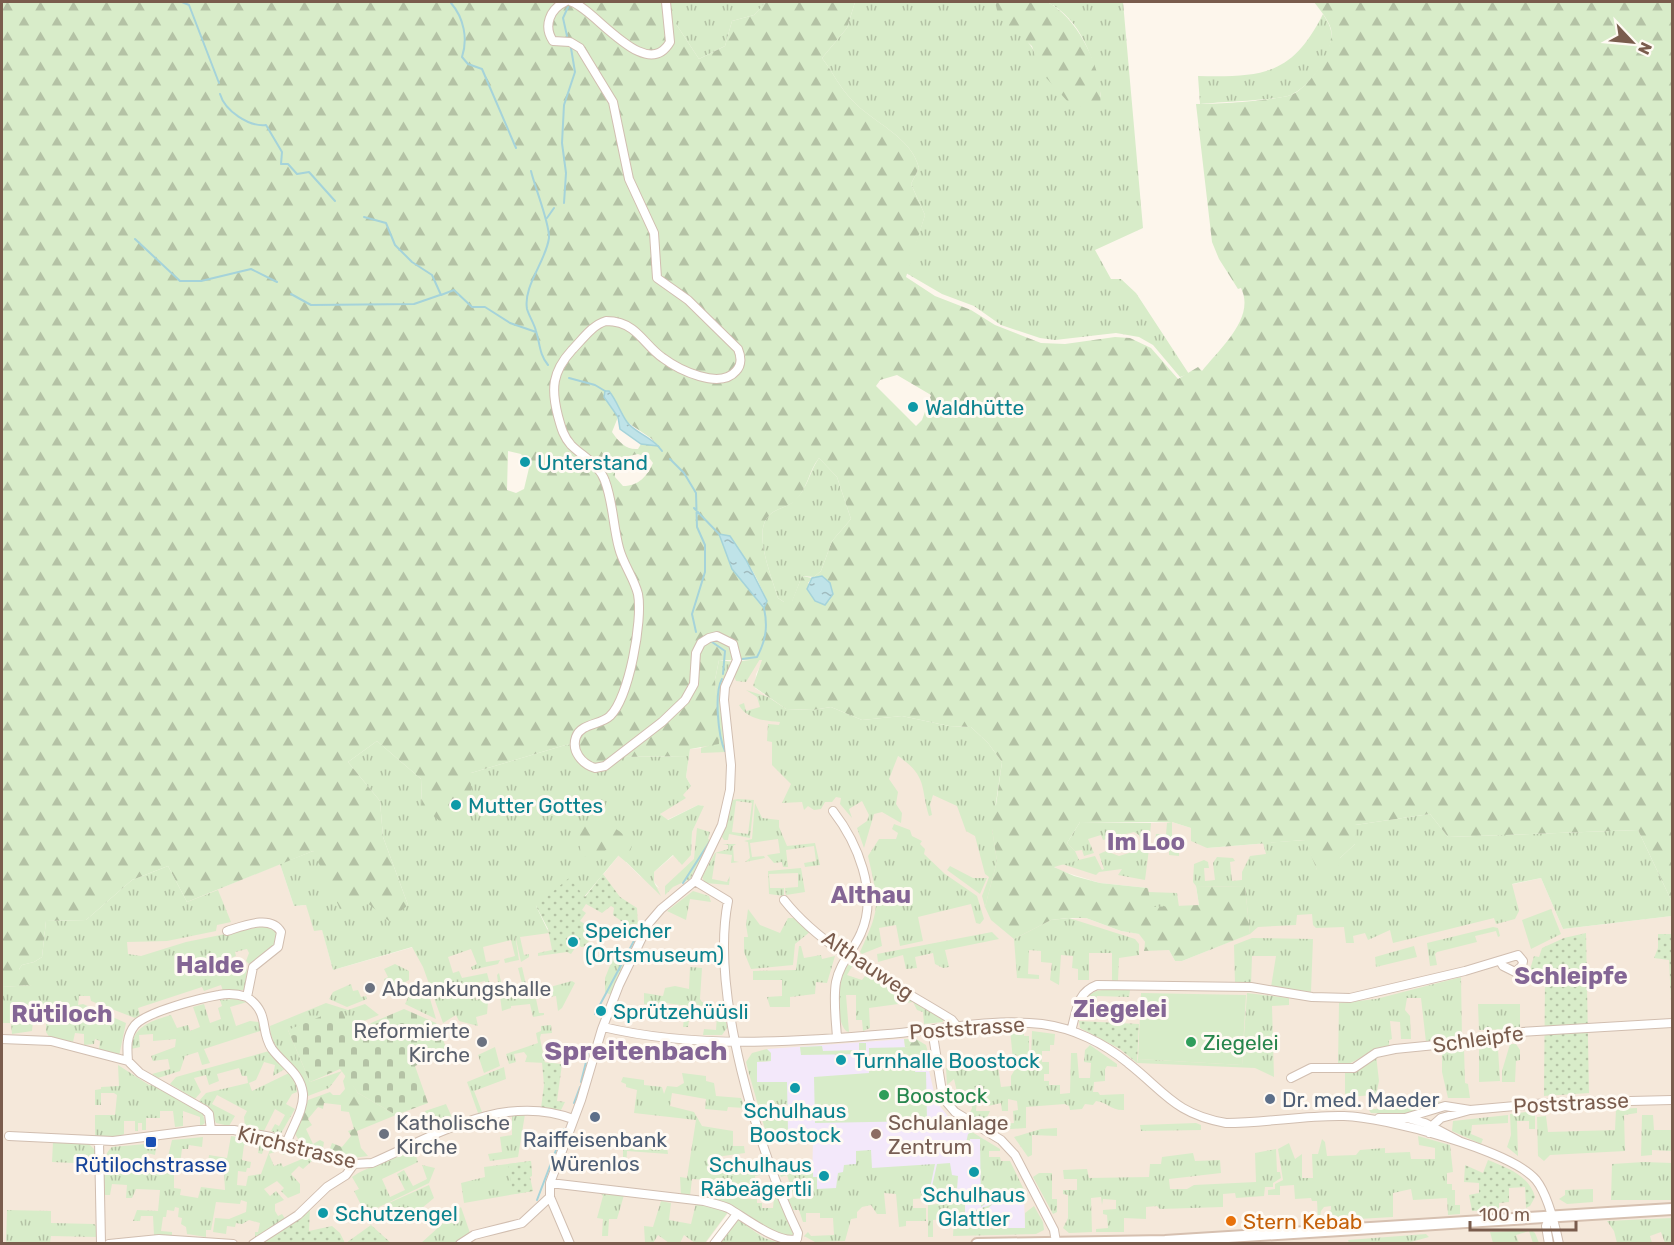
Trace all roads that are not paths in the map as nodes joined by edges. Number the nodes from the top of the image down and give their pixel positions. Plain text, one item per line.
1 (565, 2) edge
2 (572, 2) edge
3 (666, 2) edge
4 (833, 811) dead end
5 (695, 881) junction
6 (784, 900) dead end
7 (227, 931) dead end
8 (848, 955) junction
9 (1500, 961) dead end
10 (247, 997) junction
11 (1672, 1023) edge
12 (956, 1025) junction
13 (603, 1028) junction
14 (932, 1029) junction
15 (1071, 1031) junction
16 (837, 1038) junction
17 (2, 1039) edge
18 (735, 1042) junction
19 (128, 1061) junction
20 (1291, 1078) dead end
21 (1672, 1100) edge
22 (1449, 1108) junction
23 (1470, 1110) junction
24 (1405, 1118) junction
25 (573, 1119) junction
26 (1375, 1119) junction
27 (1430, 1129) junction
28 (211, 1130) junction
29 (9, 1136) dead end
30 (99, 1141) junction
31 (287, 1142) junction
32 (354, 1164) junction
33 (550, 1183) junction
34 (550, 1197) junction
35 (1672, 1209) edge
36 (737, 1214) junction
37 (1550, 1216) junction
38 (1056, 1242) junction
39 (1137, 1243) edge
40 (101, 1244) edge
41 (109, 1244) edge
42 (233, 1244) edge
43 (253, 1244) edge
44 (460, 1244) edge
45 (570, 1244) edge
46 (714, 1244) edge
47 (977, 1244) edge
48 (1549, 1244) edge
49 (1558, 1244) edge

1 - 5 street
2 - 3 street
4 - 8 street
5 - 13 street
5 - 18 street
6 - 8 street, Althauweg
7 - 10 street
8 - 12 street, Althauweg
8 - 16 street
9 - 15 street
10 - 19 street
10 - 31 street
11 - 20 street, Schleipfe
12 - 14 street, Poststrasse
12 - 15 street, Poststrasse
13 - 18 street, Poststrasse
13 - 25 street
14 - 16 street, Poststrasse
14 - 38 street
15 - 26 street, Poststrasse
16 - 18 street, Poststrasse
17 - 19 street
18 - 36 street
19 - 28 street
21 - 23 street, Poststrasse
22 - 23 street, Poststrasse
22 - 24 street, Poststrasse
22 - 27 street
23 - 27 street, Poststrasse
24 - 26 street, Poststrasse
24 - 27 street
25 - 32 street, Kirchstrasse
25 - 33 street
26 - 27 street, Poststrasse
27 - 37 street
28 - 30 street, Kirchstrasse
28 - 31 street, Kirchstrasse
29 - 30 street, Kirchstrasse
30 - 40 street
31 - 32 street, Kirchstrasse
32 - 43 street
33 - 34 street
33 - 36 street
34 - 44 street
34 - 45 street
35 - 37 street
36 - 46 street
37 - 39 street
37 - 48 street
37 - 49 street
38 - 39 street
38 - 47 street
41 - 42 street

